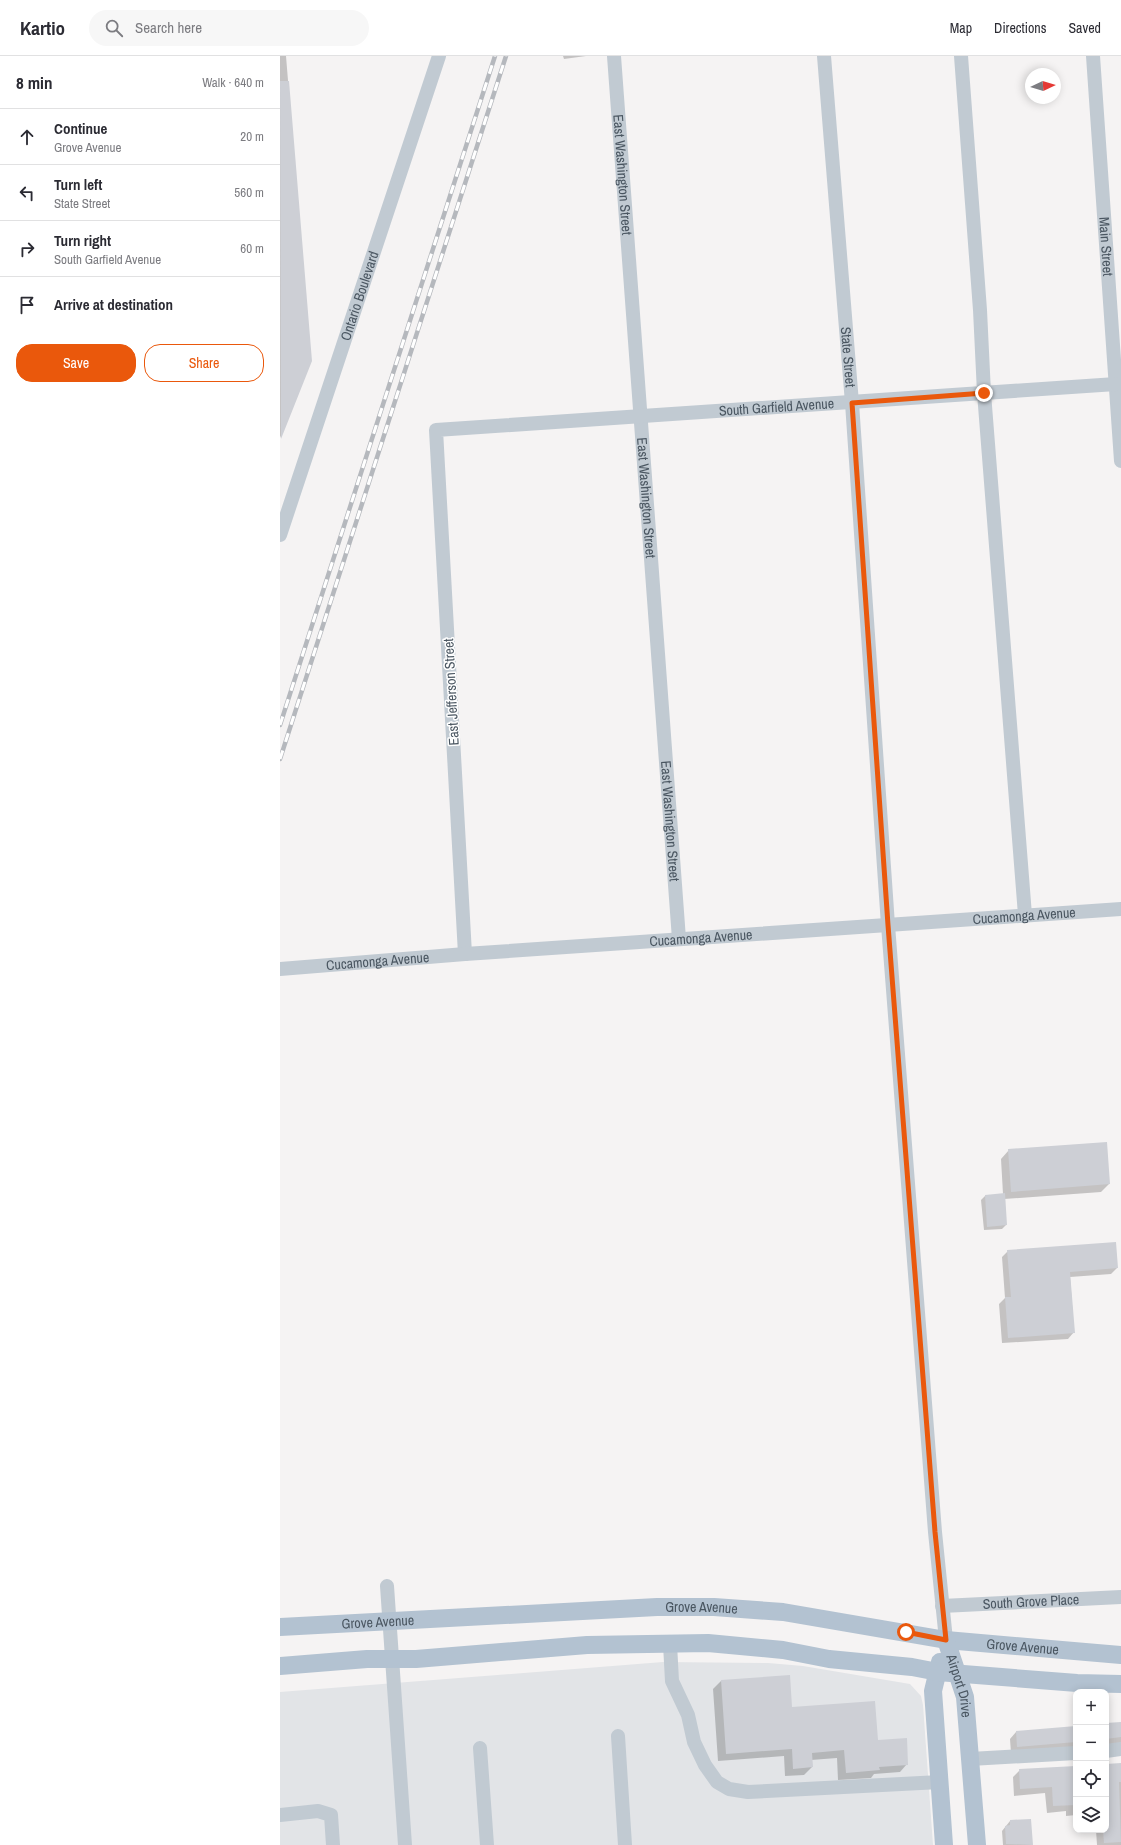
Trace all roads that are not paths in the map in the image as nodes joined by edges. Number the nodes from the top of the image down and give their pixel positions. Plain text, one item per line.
1 (439, 56) edge
2 (614, 56) edge
3 (824, 56) edge
4 (961, 56) edge
5 (1093, 56) edge
6 (1116, 384) junction
7 (984, 393) junction
8 (852, 403) junction
9 (640, 417) junction
10 (436, 430) joint
11 (1121, 461) edge
12 (280, 535) edge
13 (1121, 908) edge
14 (1025, 915) junction
15 (888, 925) junction
16 (678, 939) junction
17 (465, 954) junction
18 (280, 968) edge
19 (387, 1586) dead end
20 (1121, 1597) edge
21 (942, 1606) junction
22 (389, 1622) junction
23 (280, 1627) edge
24 (946, 1640) junction
25 (670, 1644) junction
26 (1121, 1655) edge
27 (392, 1660) junction
28 (280, 1666) edge
29 (938, 1672) junction
30 (957, 1673) junction
31 (1121, 1684) edge
32 (618, 1736) dead end
33 (480, 1748) dead end
34 (1121, 1749) edge
35 (1109, 1750) edge
36 (1073, 1753) edge
37 (970, 1759) junction
38 (940, 1782) junction
39 (280, 1815) edge
40 (333, 1845) edge
41 (405, 1845) edge
42 (487, 1845) edge
43 (626, 1845) edge
44 (944, 1845) edge
45 (977, 1845) edge

1 - 12 street, Ontario Boulevard
2 - 9 street, East Washington Street
3 - 8 street, State Street
4 - 7 street
5 - 6 street, Main Street
6 - 7 street, South Garfield Avenue
6 - 11 street, Main Street
7 - 8 street, South Garfield Avenue
7 - 14 street
8 - 9 street, South Garfield Avenue
8 - 15 street, State Street
9 - 10 street, South Garfield Avenue
9 - 16 street, East Washington Street
10 - 17 street, East Jefferson Street
13 - 14 street, Cucamonga Avenue
14 - 15 street, Cucamonga Avenue
15 - 16 street, Cucamonga Avenue
15 - 21 street, State Street
16 - 17 street, Cucamonga Avenue
17 - 18 street, Cucamonga Avenue
19 - 22 street
20 - 21 street, South Grove Place
21 - 24 street, State Street
22 - 23 main road, Grove Avenue
22 - 24 main road, Grove Avenue
22 - 27 street
24 - 26 main road, Grove Avenue
24 - 29 main road, Airport Drive
24 - 30 main road, Airport Drive
25 - 27 main road
25 - 29 main road
25 - 38 street
27 - 28 main road
27 - 41 street
29 - 30 main road
29 - 38 main road, Airport Drive
30 - 31 main road
30 - 37 main road, Airport Drive
32 - 43 street
33 - 42 street
34 - 35 street
36 - 37 street
37 - 45 main road, Airport Drive
38 - 44 main road, Airport Drive
39 - 40 street

